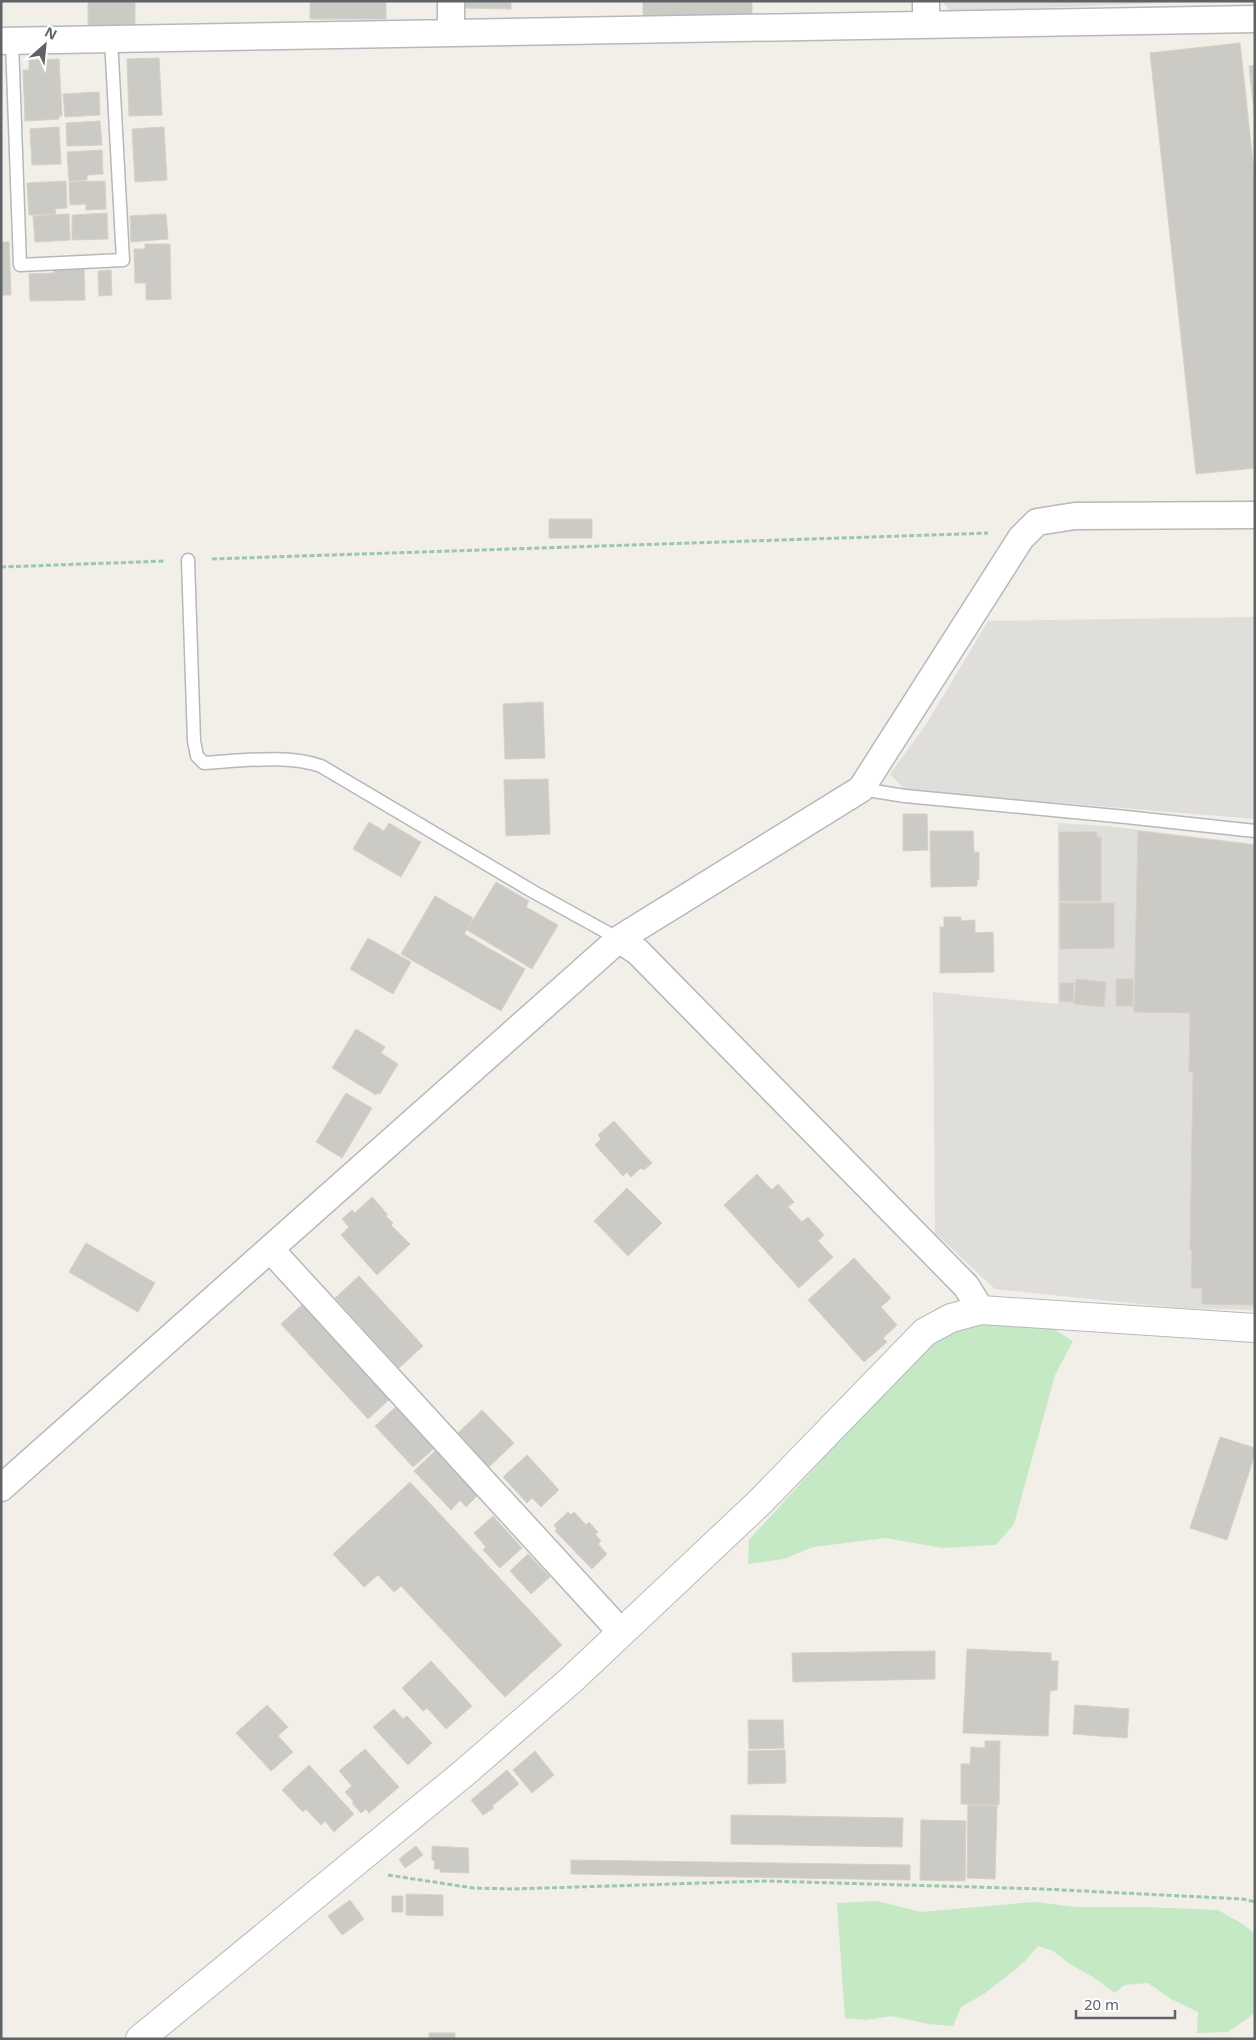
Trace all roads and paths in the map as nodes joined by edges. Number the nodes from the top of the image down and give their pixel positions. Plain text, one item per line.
1 (451, 1) edge
2 (926, 13) edge
3 (1255, 19) edge
4 (451, 32) junction
5 (111, 39) junction
6 (6, 41) edge
7 (1255, 514) edge
8 (1021, 538) junction
9 (188, 560) junction
10 (1, 567) edge
11 (861, 789) junction
12 (1255, 831) edge
13 (619, 939) junction
14 (270, 1249) junction
15 (981, 1310) junction
16 (1255, 1328) edge
17 (1, 1488) edge
18 (621, 1632) junction
19 (347, 1869) junction
20 (1255, 1902) edge
21 (140, 2039) edge

1 - 4 street
2 - 3 street
2 - 4 street
4 - 5 street
5 - 6 street
5 - 6 lane
7 - 8 street
8 - 9 path
8 - 11 street
9 - 10 path
9 - 13 lane
11 - 12 lane
11 - 13 street
13 - 14 street
13 - 15 street
14 - 17 street
14 - 18 street
15 - 16 street
15 - 18 street
18 - 19 street
19 - 20 path
19 - 21 street

